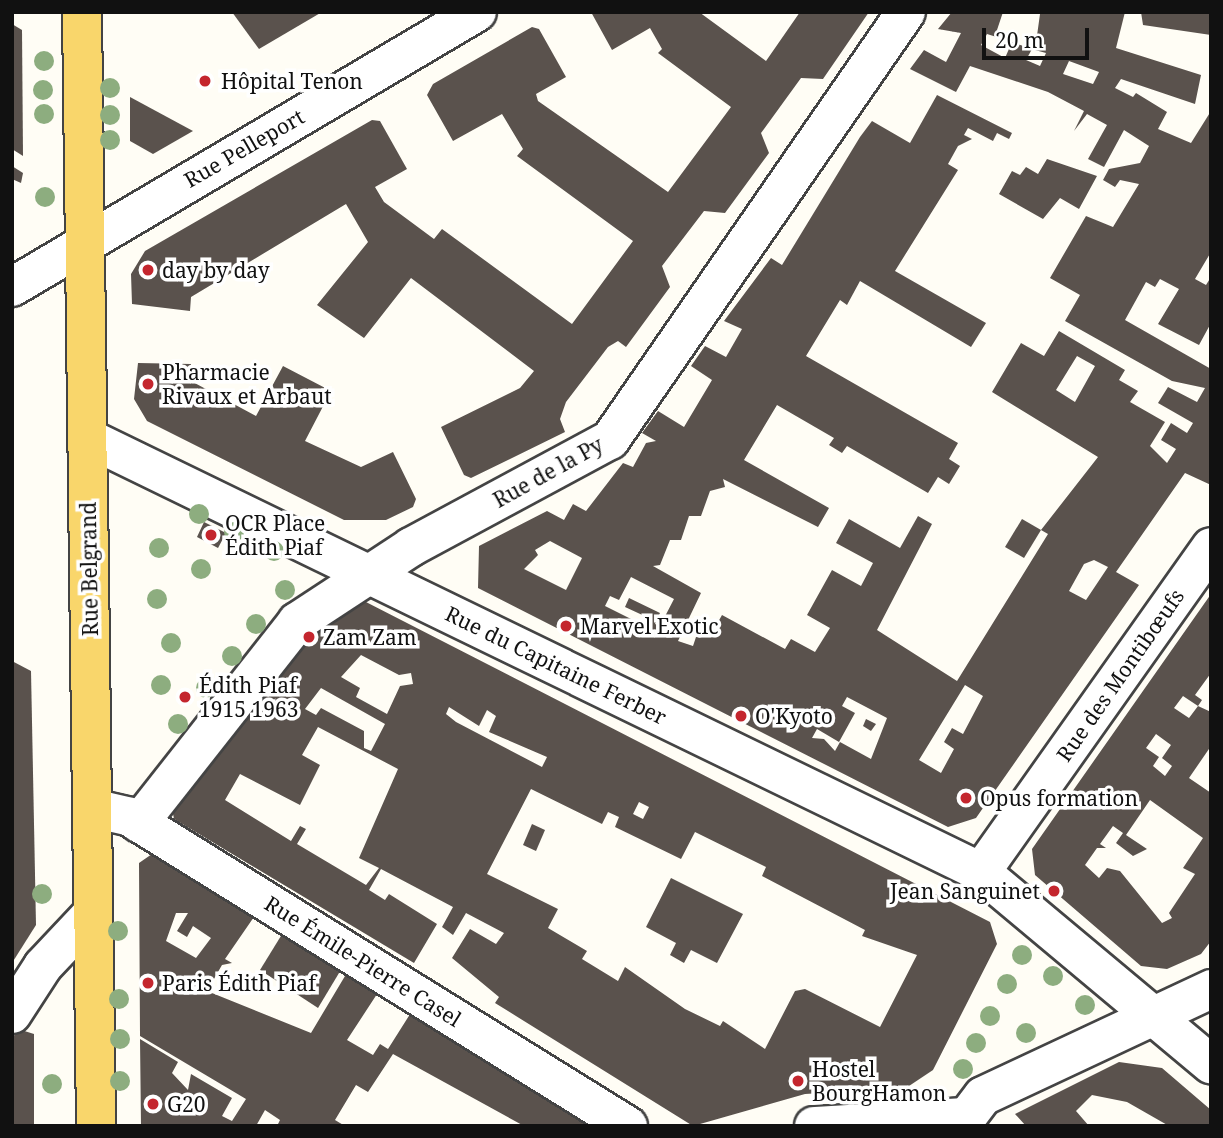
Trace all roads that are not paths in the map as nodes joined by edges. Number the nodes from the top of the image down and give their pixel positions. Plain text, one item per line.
1 (82, 12) edge
2 (477, 12) edge
3 (906, 12) edge
4 (82, 242) junction
5 (12, 287) edge
6 (88, 438) junction
7 (1211, 547) edge
8 (370, 571) junction
9 (92, 808) junction
10 (139, 823) junction
11 (981, 872) junction
12 (93, 913) junction
13 (1211, 989) edge
14 (12, 1014) edge
15 (1153, 1017) junction
16 (1211, 1064) edge
17 (971, 1121) edge
18 (96, 1126) edge
19 (628, 1126) edge
20 (814, 1126) edge

1 - 4 main road, Rue Belgrand
2 - 4 street, Rue Pelleport
3 - 8 street, Rue de la Py
4 - 5 street, Rue Pelleport
4 - 6 main road, Rue Belgrand
6 - 8 street, Rue du Capitaine Ferber
6 - 9 main road, Rue Belgrand
7 - 11 street, Rue des Montibœufs
8 - 10 street, Rue de la Py
8 - 11 street, Rue du Capitaine Ferber
9 - 10 street, Rue Émile-Pierre Casel
9 - 12 main road, Rue Belgrand
10 - 19 street, Rue Émile-Pierre Casel
11 - 15 street, Rue du Capitaine Ferber
12 - 14 street
12 - 18 main road, Rue Belgrand
13 - 15 street
15 - 16 street
15 - 17 street
17 - 20 street

